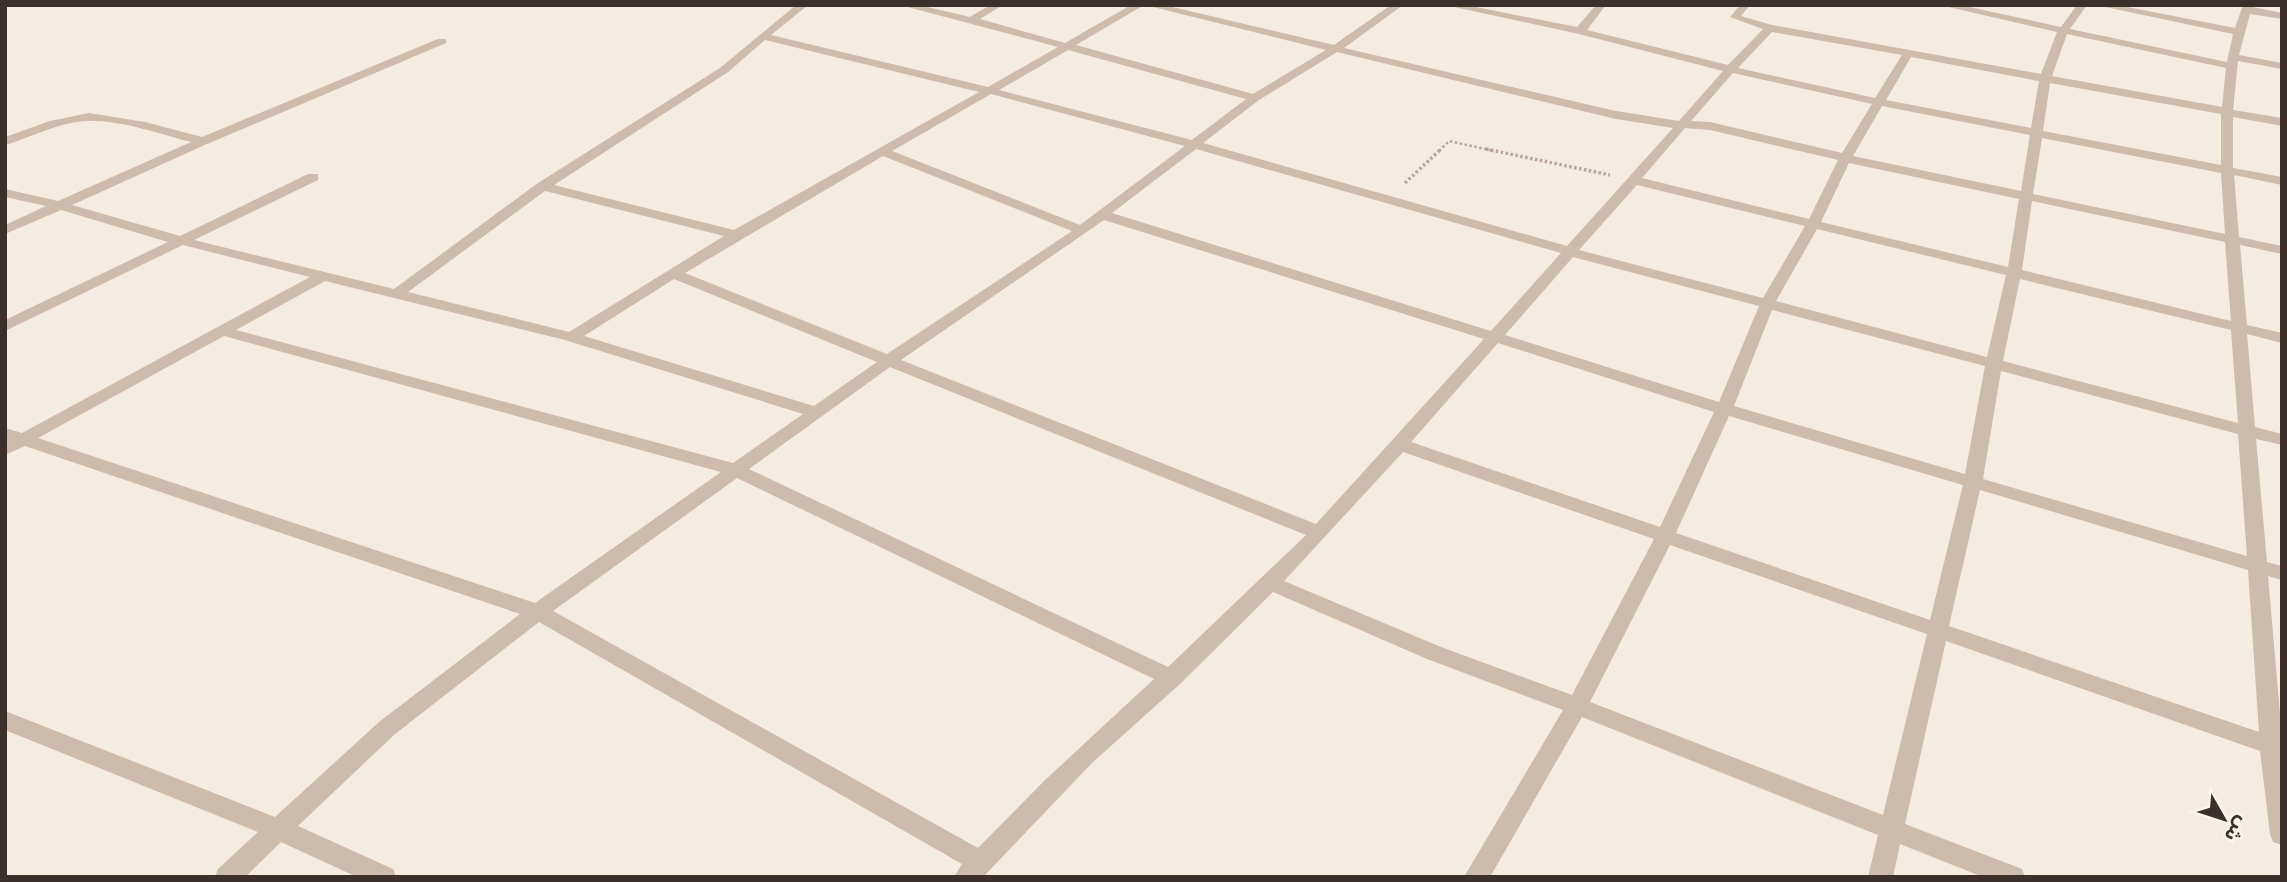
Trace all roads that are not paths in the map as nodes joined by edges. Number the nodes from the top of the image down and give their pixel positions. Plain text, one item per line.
1 (803, 5) edge
2 (905, 5) edge
3 (998, 5) edge
4 (1139, 5) edge
5 (1150, 5) edge
6 (1398, 5) edge
7 (1450, 5) edge
8 (1601, 5) edge
9 (1745, 5) edge
10 (1945, 5) edge
11 (2082, 5) edge
12 (2101, 5) edge
13 (2247, 8) edge
14 (2282, 16) edge
15 (971, 20) junction
16 (1770, 28) junction
17 (1580, 31) junction
18 (2063, 31) junction
19 (2236, 33) junction
20 (763, 36) junction
21 (442, 41) dead end
22 (1066, 46) junction
23 (1335, 49) junction
24 (1909, 54) junction
25 (2231, 62) junction
26 (2282, 66) edge
27 (1729, 69) junction
28 (2045, 79) junction
29 (991, 91) junction
30 (1255, 99) junction
31 (1877, 102) junction
32 (2226, 112) junction
33 (2282, 122) edge
34 (1684, 123) junction
35 (2036, 132) junction
36 (5, 141) edge
37 (203, 141) junction
38 (1192, 144) junction
39 (883, 152) junction
40 (1845, 158) junction
41 (2227, 171) junction
42 (313, 177) dead end
43 (1633, 180) junction
44 (2282, 181) edge
45 (543, 186) junction
46 (5, 193) edge
47 (2025, 196) junction
48 (62, 206) junction
49 (1102, 215) junction
50 (1812, 224) junction
51 (5, 230) edge
52 (1082, 230) junction
53 (737, 235) junction
54 (2231, 239) junction
55 (178, 240) junction
56 (2282, 250) edge
57 (1568, 251) junction
58 (2014, 273) junction
59 (674, 274) junction
60 (325, 275) junction
61 (398, 293) junction
62 (1767, 304) junction
63 (5, 326) edge
64 (2239, 328) junction
65 (223, 331) junction
66 (1498, 336) junction
67 (571, 337) junction
68 (2282, 338) edge
69 (888, 361) junction
70 (1994, 363) junction
71 (1724, 409) junction
72 (816, 412) junction
73 (2247, 431) junction
74 (15, 436) edge
75 (2282, 440) edge
76 (1401, 445) junction
77 (5, 449) edge
78 (736, 470) junction
79 (1973, 482) junction
80 (1319, 533) junction
81 (1665, 537) junction
82 (2258, 566) junction
83 (2282, 573) edge
84 (1270, 583) junction
85 (538, 612) junction
86 (1939, 632) junction
87 (1172, 677) junction
88 (1577, 706) junction
89 (5, 720) edge
90 (2277, 747) edge
91 (278, 829) junction
92 (1893, 829) junction
93 (2282, 834) edge
94 (973, 869) edge
95 (227, 877) edge
96 (384, 877) edge
97 (1476, 877) edge
98 (1880, 877) edge
99 (2013, 877) edge

1 - 20 street
2 - 15 street
3 - 15 street
4 - 22 street
5 - 23 street
6 - 23 street
7 - 17 street
8 - 17 street
9 - 16 street
10 - 18 street
11 - 18 street
12 - 19 street
13 - 14 street
13 - 19 street
15 - 22 street
16 - 24 street
16 - 27 street
17 - 27 street
18 - 25 street
18 - 28 street
19 - 25 street
20 - 29 street
20 - 45 street
21 - 37 street
22 - 29 street
22 - 30 street
23 - 30 street
23 - 34 street
24 - 28 street
24 - 31 street
25 - 26 street
25 - 32 street
27 - 31 street
27 - 34 street
28 - 32 street
28 - 35 street
29 - 38 street
29 - 39 street
30 - 38 street
31 - 35 street
31 - 40 street
32 - 33 street
32 - 41 street
34 - 40 street
34 - 43 street
35 - 41 street
35 - 47 street
36 - 37 street
37 - 48 street
38 - 49 street
38 - 57 street
39 - 52 street
39 - 53 street
40 - 47 street
40 - 50 street
41 - 44 street
41 - 54 street
42 - 55 street
43 - 50 street
43 - 57 street
45 - 53 street
45 - 61 street
46 - 48 street
47 - 54 street
47 - 58 street
48 - 51 street
48 - 55 street
49 - 52 street
49 - 66 street
50 - 58 street
50 - 62 street
52 - 69 street
53 - 59 street
54 - 56 street
54 - 64 street
55 - 60 street
55 - 63 street
57 - 62 street
57 - 66 street
58 - 64 street
58 - 70 street
59 - 67 street
59 - 69 street
60 - 61 street
60 - 65 street
61 - 67 street
62 - 70 street
62 - 71 street
64 - 68 street
64 - 73 street
65 - 74 street
65 - 78 street
66 - 71 street
66 - 76 street
67 - 72 street
69 - 72 street
69 - 80 street
70 - 73 street
70 - 79 street
71 - 79 street
71 - 81 street
72 - 78 street
73 - 75 street
73 - 82 street
74 - 77 street
74 - 85 street
76 - 80 street
76 - 81 street
78 - 85 street
78 - 87 street
79 - 82 street
79 - 86 street
80 - 84 street
81 - 86 street
81 - 88 street
82 - 83 street
82 - 90 street
84 - 87 street
84 - 88 street
85 - 91 street
85 - 94 street
86 - 90 street
86 - 92 street
87 - 94 street
88 - 92 street
88 - 97 street
89 - 91 street
90 - 93 street
91 - 95 street
91 - 96 street
92 - 98 street
92 - 99 street

